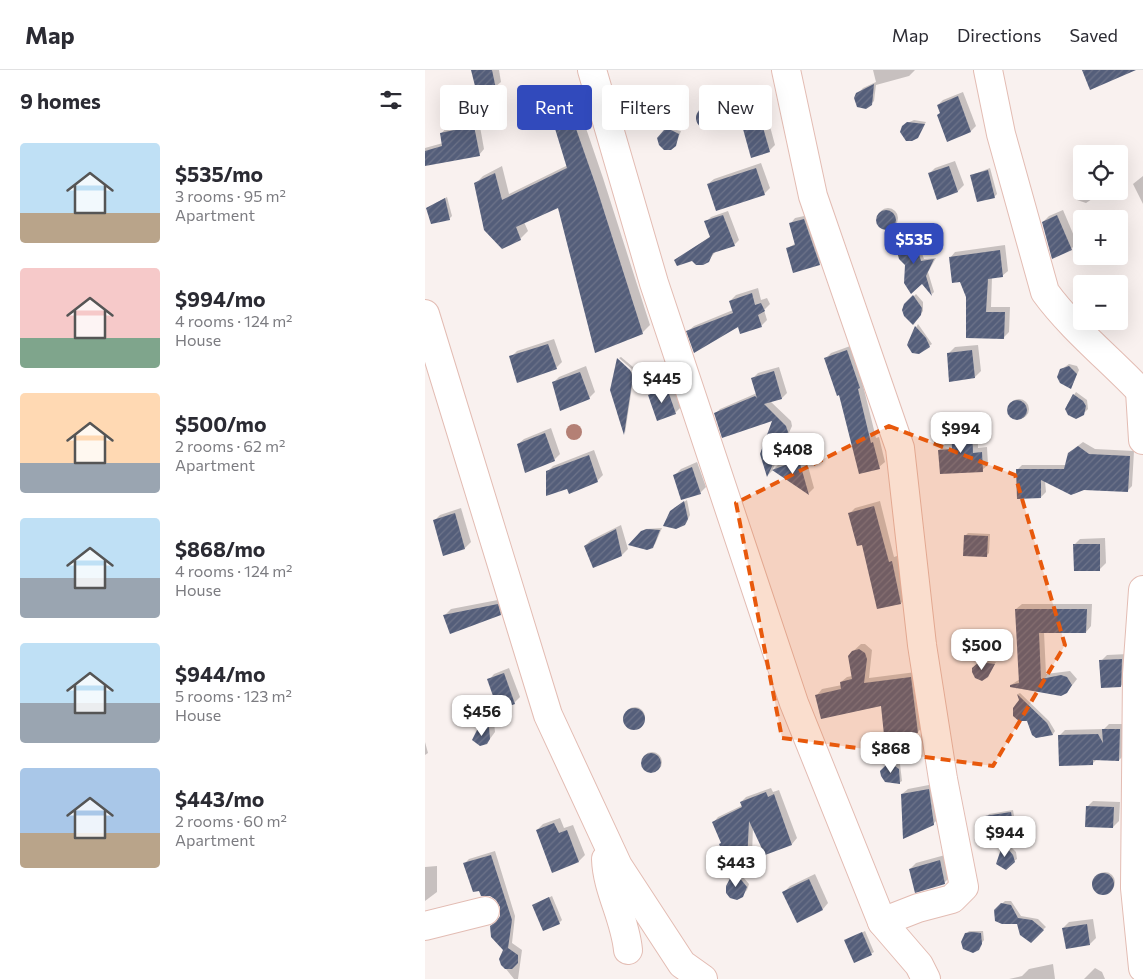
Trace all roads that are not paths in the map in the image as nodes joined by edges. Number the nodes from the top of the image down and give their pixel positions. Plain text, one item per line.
1 (592, 70) edge
2 (786, 70) edge
3 (987, 70) edge
4 (425, 314) edge
5 (1142, 393) edge
6 (1143, 440) edge
7 (1143, 590) edge
8 (605, 838) junction
9 (485, 911) dead end
10 (882, 922) junction
11 (425, 926) edge
12 (628, 950) dead end
13 (1143, 968) edge
14 (703, 979) edge
15 (926, 979) edge

1 - 10 street
2 - 10 street
3 - 5 street
4 - 8 street
5 - 6 street
7 - 13 street
8 - 12 street
8 - 14 street
9 - 11 street
10 - 15 street

